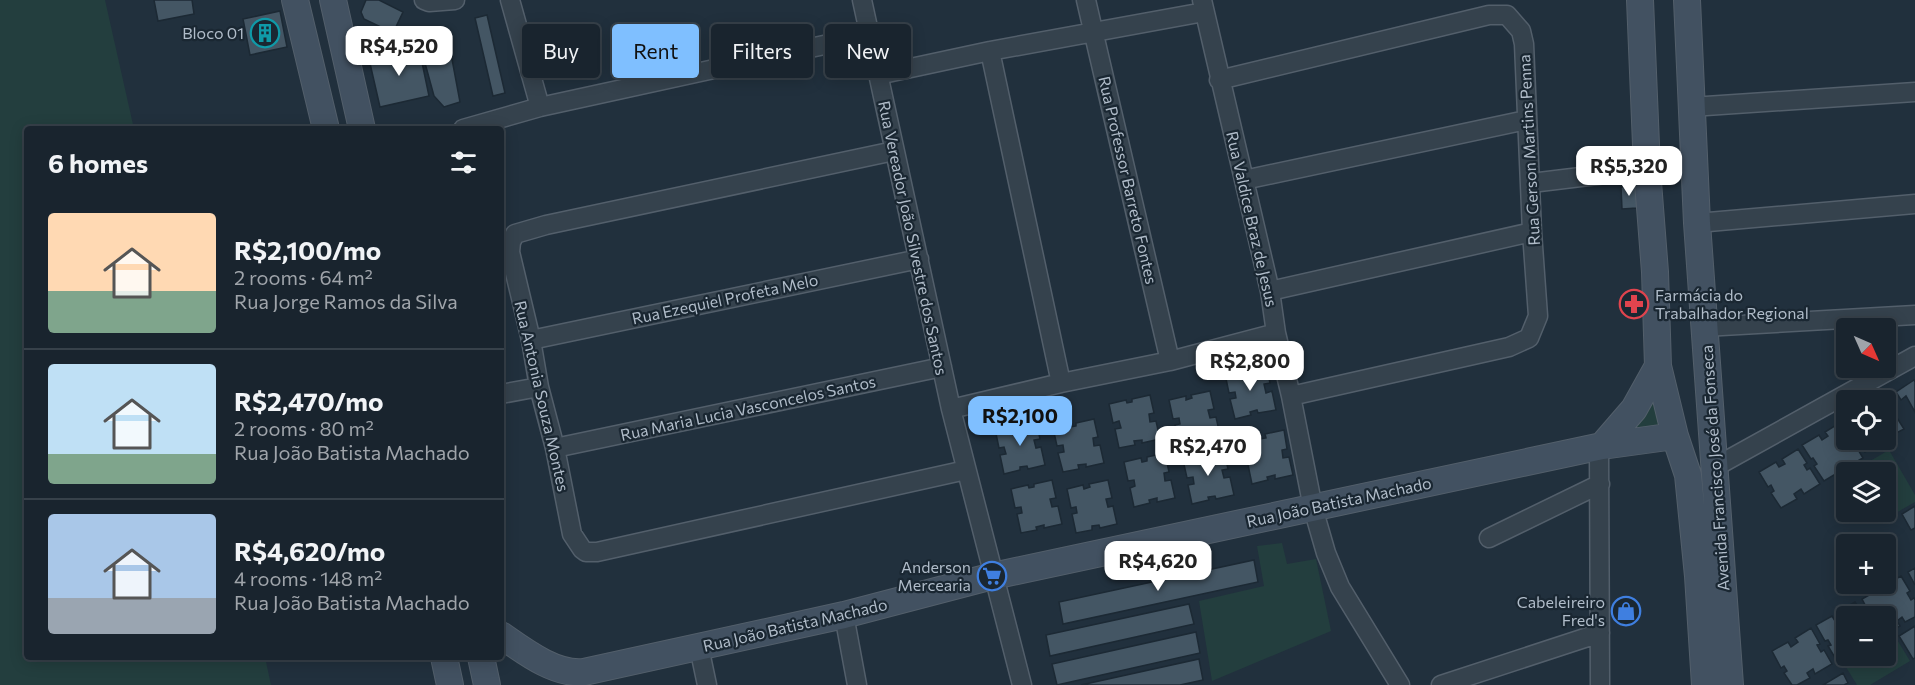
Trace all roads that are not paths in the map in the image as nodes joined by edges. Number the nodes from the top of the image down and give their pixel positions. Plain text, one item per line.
1 (296, 0) edge
2 (333, 0) edge
3 (424, 0) edge
4 (455, 0) edge
5 (510, 0) edge
6 (862, 0) edge
7 (1086, 0) edge
8 (1640, 0) edge
9 (1693, 0) edge
10 (1203, 6) edge
11 (867, 24) edge
12 (1093, 33) junction
13 (825, 45) edge
14 (990, 51) junction
15 (911, 68) edge
16 (879, 78) edge
17 (1219, 80) junction
18 (1915, 92) edge
19 (540, 107) junction
20 (1691, 107) junction
21 (1526, 120) junction
22 (325, 126) edge
23 (361, 126) edge
24 (474, 126) edge
25 (894, 151) junction
26 (1647, 170) junction
27 (1244, 180) junction
28 (1531, 183) junction
29 (1915, 204) edge
30 (1697, 223) junction
31 (1532, 232) junction
32 (919, 259) junction
33 (1270, 291) junction
34 (1915, 315) edge
35 (1704, 327) junction
36 (1276, 333) junction
37 (531, 340) junction
38 (1915, 356) edge
39 (1170, 360) junction
40 (1658, 366) junction
41 (942, 367) junction
42 (1060, 383) junction
43 (539, 387) junction
44 (504, 393) edge
45 (1291, 396) junction
46 (951, 410) junction
47 (1675, 436) junction
48 (1600, 447) junction
49 (555, 448) junction
50 (1715, 467) junction
51 (966, 470) junction
52 (1600, 484) junction
53 (1312, 508) junction
54 (1489, 538) dead end
55 (993, 576) junction
56 (844, 615) junction
57 (1600, 633) junction
58 (504, 637) edge
59 (699, 647) junction
60 (445, 660) edge
61 (482, 660) edge
62 (575, 677) edge
63 (450, 685) edge
64 (487, 685) edge
65 (707, 685) edge
66 (857, 685) edge
67 (1022, 685) edge
68 (1401, 685) edge
69 (1441, 685) edge
70 (1600, 685) edge
71 (1705, 685) edge
72 (1731, 685) edge

1 - 22 main road
2 - 23 main road
3 - 4 street
5 - 19 street
6 - 11 street, Rua Vereador João Silvestre dos Santos
7 - 12 street, Rua Professor Barreto Fontes
8 - 26 main road, Avenida Francisco José da Fonseca
9 - 20 main road, Avenida Francisco José da Fonseca
10 - 12 street
10 - 17 street, Rua Valdice Braz de Jesus
12 - 14 street
12 - 39 street, Rua Professor Barreto Fontes
13 - 19 street
14 - 15 street
14 - 42 street
16 - 25 street, Rua Vereador João Silvestre dos Santos
17 - 21 street, Rua Gerson Martins Penna
17 - 27 street, Rua Valdice Braz de Jesus
18 - 20 street
19 - 24 street
20 - 30 main road, Avenida Francisco José da Fonseca
21 - 27 street
21 - 28 street, Rua Gerson Martins Penna
25 - 32 street, Rua Vereador João Silvestre dos Santos
25 - 37 street, Rua Antonia Souza Montes
26 - 28 street
26 - 40 main road, Avenida Francisco José da Fonseca
27 - 33 street, Rua Valdice Braz de Jesus
28 - 31 street, Rua Gerson Martins Penna
29 - 30 street
30 - 35 main road, Avenida Francisco José da Fonseca
31 - 33 street
31 - 45 street, Rua Gerson Martins Penna
32 - 37 street, Rua Ezequiel Profeta Melo
32 - 41 street, Rua Vereador João Silvestre dos Santos
33 - 36 street, Rua Valdice Braz de Jesus
34 - 35 street
35 - 50 main road, Avenida Francisco José da Fonseca
36 - 39 street
36 - 45 street, Rua Valdice Braz de Jesus
37 - 43 street, Rua Antonia Souza Montes
38 - 50 street
39 - 42 street
40 - 47 main road, Avenida Francisco José da Fonseca
40 - 48 main road
41 - 46 street, Rua Vereador João Silvestre dos Santos
41 - 49 street, Rua Maria Lucia Vasconcelos Santos
42 - 46 street
43 - 44 street
43 - 49 street, Rua Antonia Souza Montes
45 - 53 street, Rua Valdice Braz de Jesus
46 - 51 street, Rua Vereador João Silvestre dos Santos
47 - 48 main road, Rua João Batista Machado
47 - 71 main road, Avenida Francisco José da Fonseca
48 - 52 street
48 - 53 main road, Rua João Batista Machado
49 - 51 street, Rua Antonia Souza Montes
50 - 72 main road, Avenida Francisco José da Fonseca
51 - 55 street, Rua Vereador João Silvestre dos Santos
52 - 54 street
52 - 57 street
53 - 55 main road, Rua João Batista Machado
53 - 68 street, Rua Valdice Braz de Jesus
55 - 56 main road, Rua João Batista Machado
55 - 67 street, Rua Vereador João Silvestre dos Santos
56 - 59 main road, Rua João Batista Machado
56 - 66 street
57 - 69 street
57 - 70 street
58 - 62 main road
59 - 62 main road, Rua João Batista Machado
59 - 65 street
60 - 63 main road
61 - 64 main road

